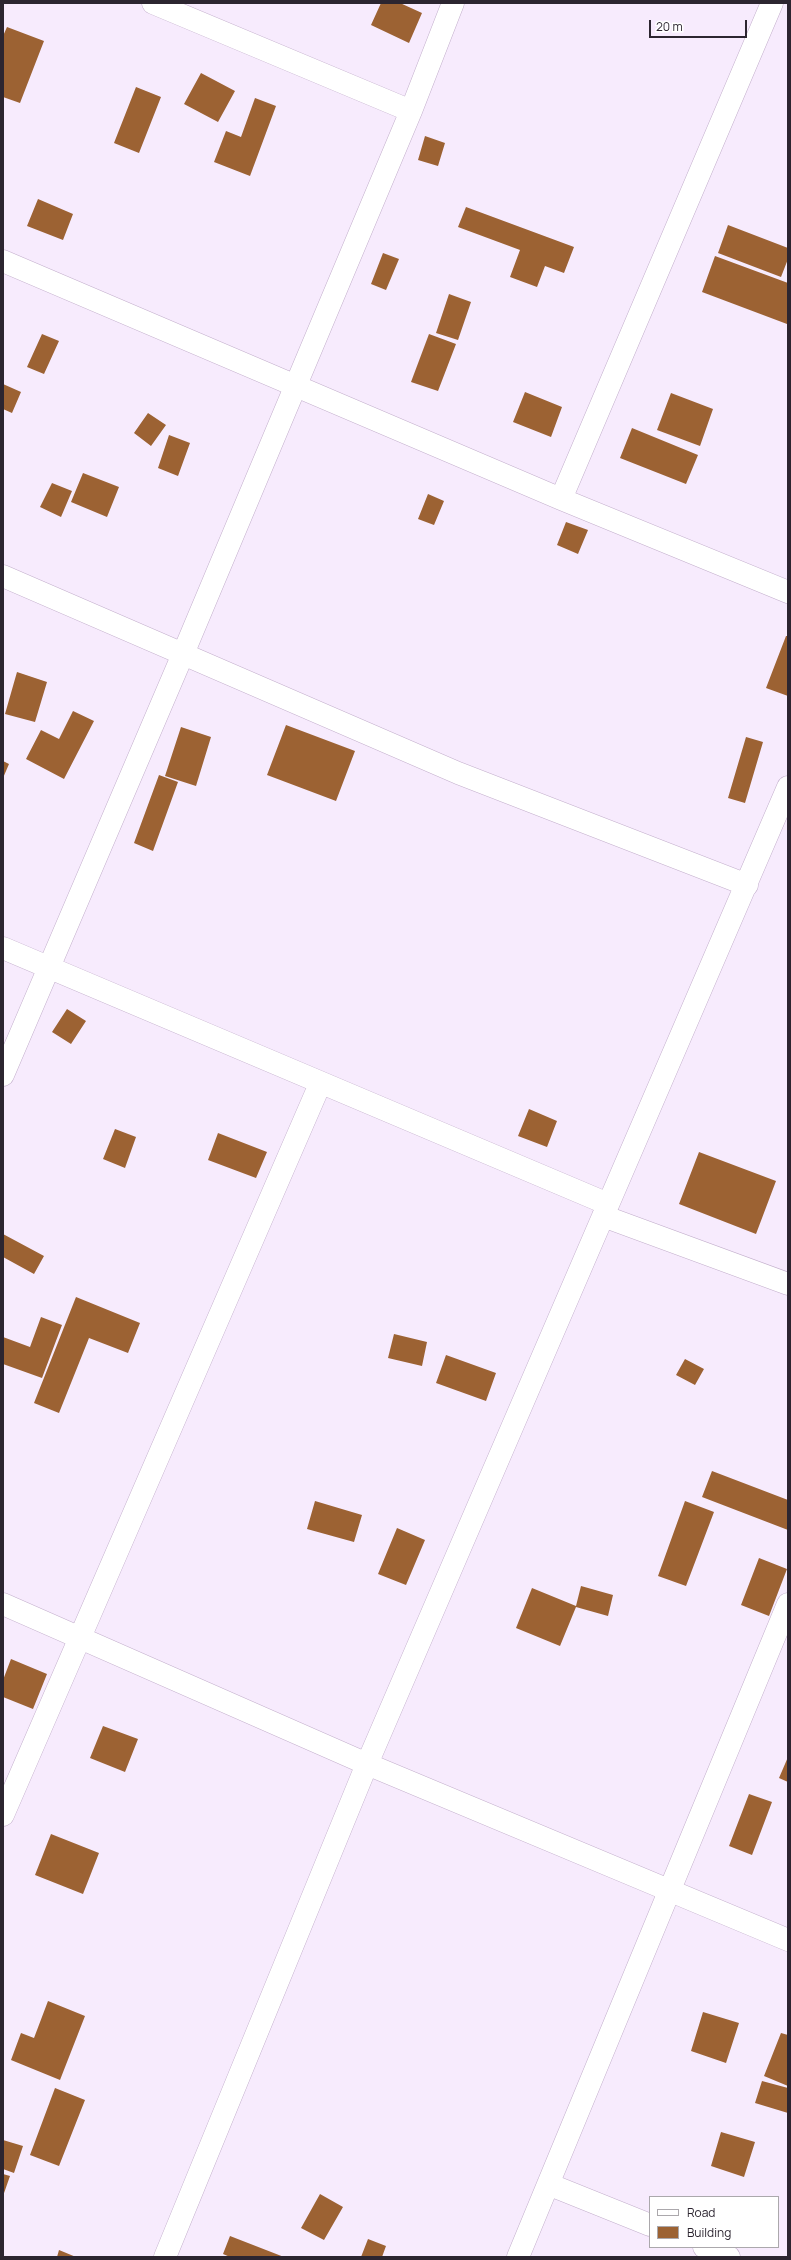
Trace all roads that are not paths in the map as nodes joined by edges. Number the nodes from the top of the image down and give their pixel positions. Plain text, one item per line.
1 (153, 3) edge
2 (453, 3) edge
3 (772, 3) edge
4 (411, 111) junction
5 (3, 261) edge
6 (295, 386) junction
7 (561, 499) junction
8 (3, 576) edge
9 (788, 592) edge
10 (183, 654) junction
11 (788, 787) edge
12 (747, 885) junction
13 (3, 948) edge
14 (49, 967) junction
15 (3, 1075) edge
16 (320, 1084) junction
17 (605, 1210) junction
18 (788, 1284) edge
19 (3, 1604) edge
20 (788, 1606) edge
21 (79, 1638) junction
22 (367, 1764) junction
23 (3, 1816) edge
24 (669, 1891) junction
25 (788, 1940) edge
26 (548, 2184) junction
27 (649, 2225) edge
28 (706, 2248) edge
29 (165, 2257) edge
30 (518, 2257) edge
31 (729, 2257) edge

1 - 4 street
2 - 4 street
3 - 7 street
4 - 6 street
5 - 6 street
6 - 7 street
6 - 10 street
7 - 9 street
8 - 10 street
10 - 12 street
10 - 14 street
11 - 12 street
12 - 17 street
13 - 14 street
14 - 15 street
14 - 16 street
16 - 17 street
16 - 21 street
17 - 18 street
17 - 22 street
19 - 21 street
20 - 24 street
21 - 22 street
21 - 23 street
22 - 24 street
22 - 29 street
24 - 25 street
24 - 26 street
26 - 27 street
26 - 30 street
28 - 31 street

